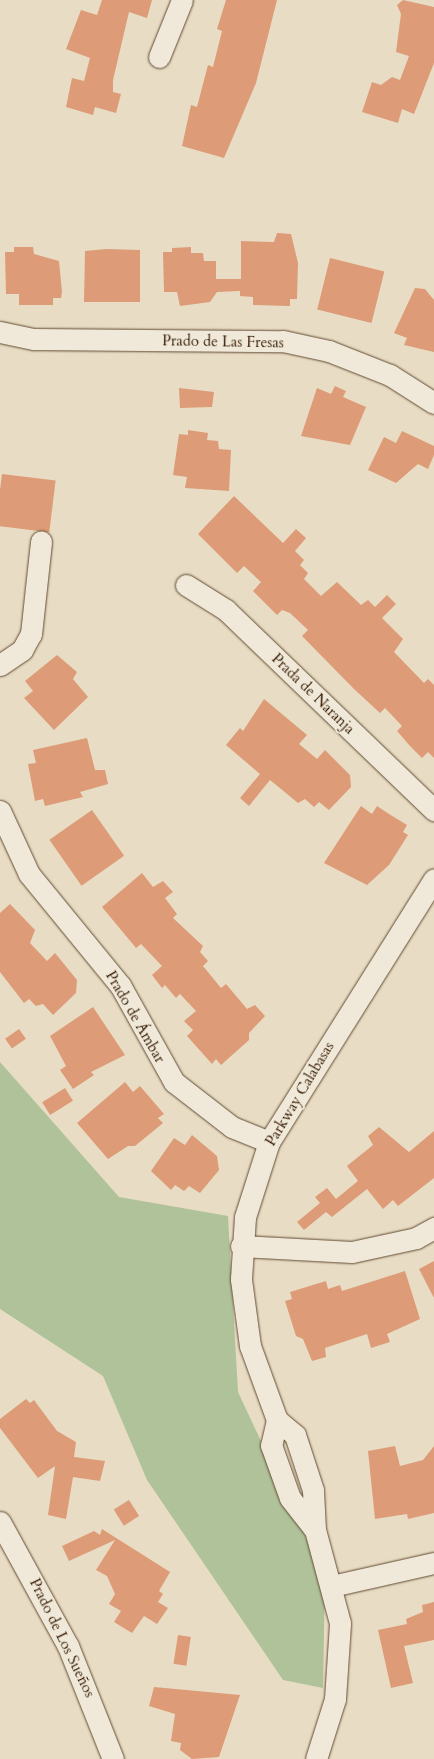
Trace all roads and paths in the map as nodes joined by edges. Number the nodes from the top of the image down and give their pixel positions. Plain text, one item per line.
1 (182, 0) edge
2 (159, 57) dead end
3 (0, 332) edge
4 (434, 403) edge
5 (41, 542) dead end
6 (186, 585) dead end
7 (0, 665) edge
8 (434, 810) edge
9 (0, 811) edge
10 (434, 879) edge
11 (269, 1142) junction
12 (434, 1228) edge
13 (241, 1246) junction
14 (0, 1522) edge
15 (434, 1563) edge
16 (332, 1586) junction
17 (114, 1759) edge
18 (316, 1759) edge

1 - 2 street
3 - 4 street, Prado de Las Fresas
5 - 7 street
6 - 8 street, Prada de Naranja
9 - 11 street, Prado de Ámbar
10 - 11 street, Parkway Calabasas
11 - 13 street, Parkway Calabasas
12 - 13 street
13 - 16 street, Parkway Calabasas
14 - 17 street, Prado de Los Sueños
15 - 16 street
16 - 18 street, Parkway Calabasas

